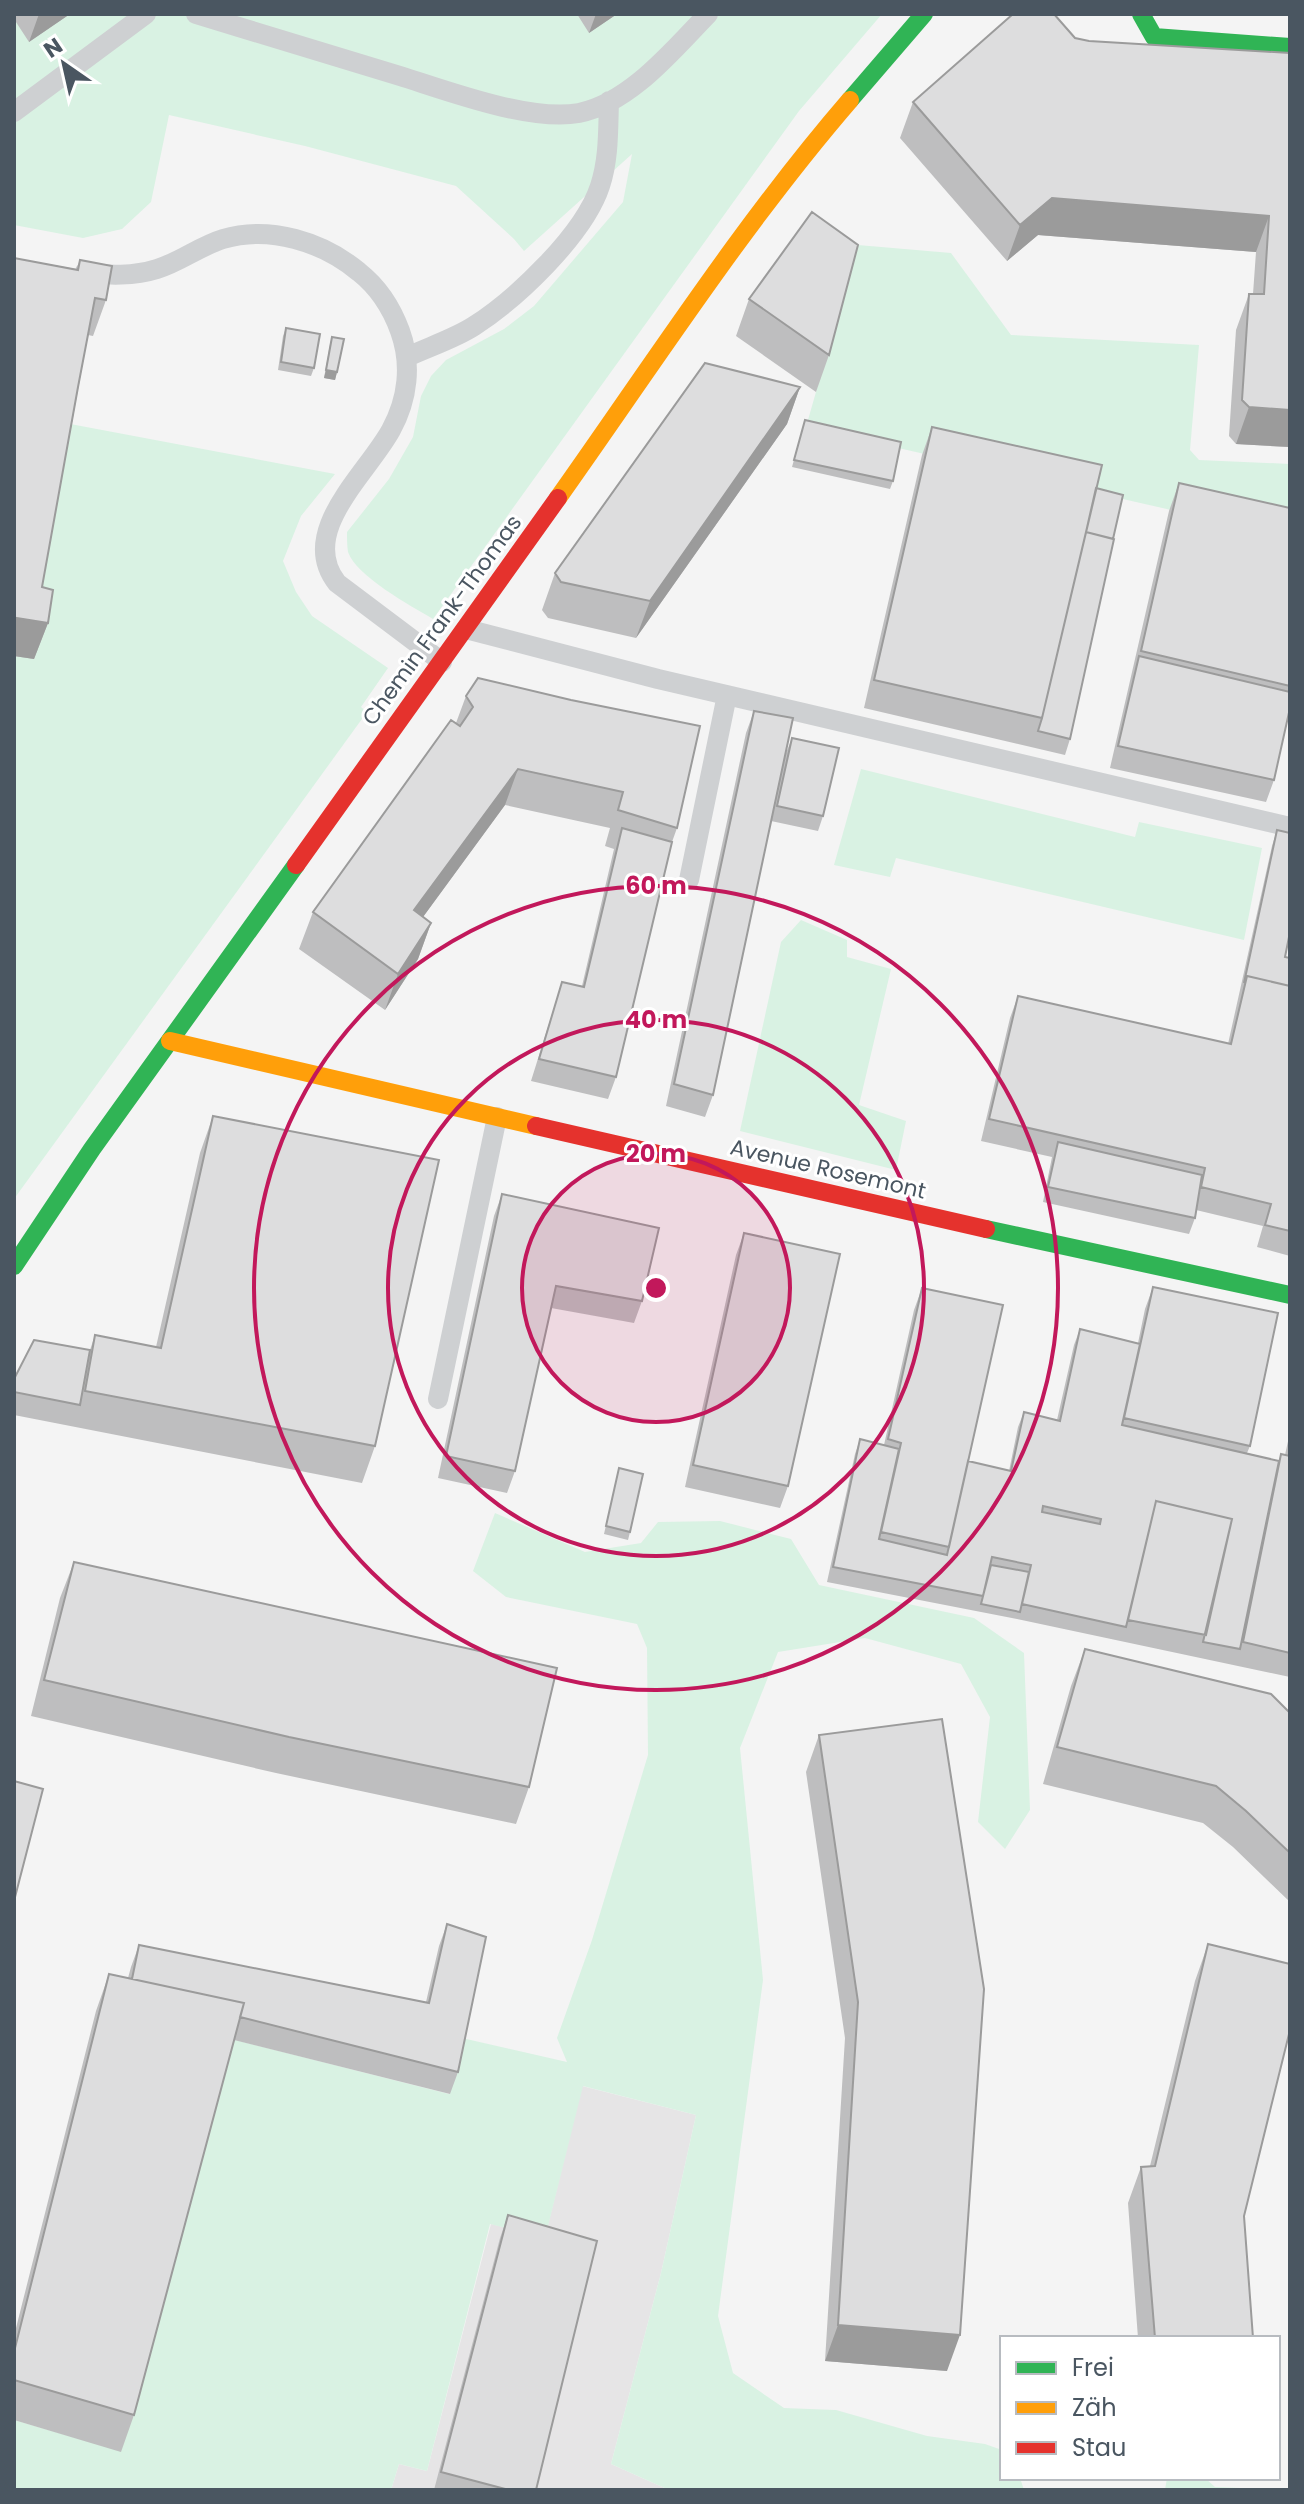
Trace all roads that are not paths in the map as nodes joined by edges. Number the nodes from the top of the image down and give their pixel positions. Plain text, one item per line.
1 (146, 14) edge
2 (196, 14) edge
3 (708, 14) edge
4 (924, 14) edge
5 (1141, 14) edge
6 (1154, 37) junction
7 (1290, 47) edge
8 (1153, 61) edge
9 (609, 101) junction
10 (14, 112) edge
11 (60, 267) edge
12 (407, 357) junction
13 (466, 629) junction
14 (442, 662) junction
15 (727, 695) junction
16 (1290, 827) edge
17 (689, 880) dead end
18 (170, 1041) junction
19 (497, 1117) junction
20 (14, 1266) edge
21 (1290, 1295) edge
22 (438, 1399) dead end

1 - 10 lane
2 - 9 lane
3 - 9 lane
4 - 13 street, Chemin Frank-Thomas
5 - 6 street
6 - 7 street
6 - 8 lane
9 - 12 lane
11 - 12 lane
12 - 14 lane
13 - 14 street, Chemin Frank-Thomas
13 - 15 lane
14 - 18 street, Chemin Frank-Thomas
15 - 16 lane
15 - 17 lane
18 - 19 street, Avenue Rosemont
18 - 20 street, Chemin Frank-Thomas
19 - 21 street, Avenue Rosemont
19 - 22 lane

